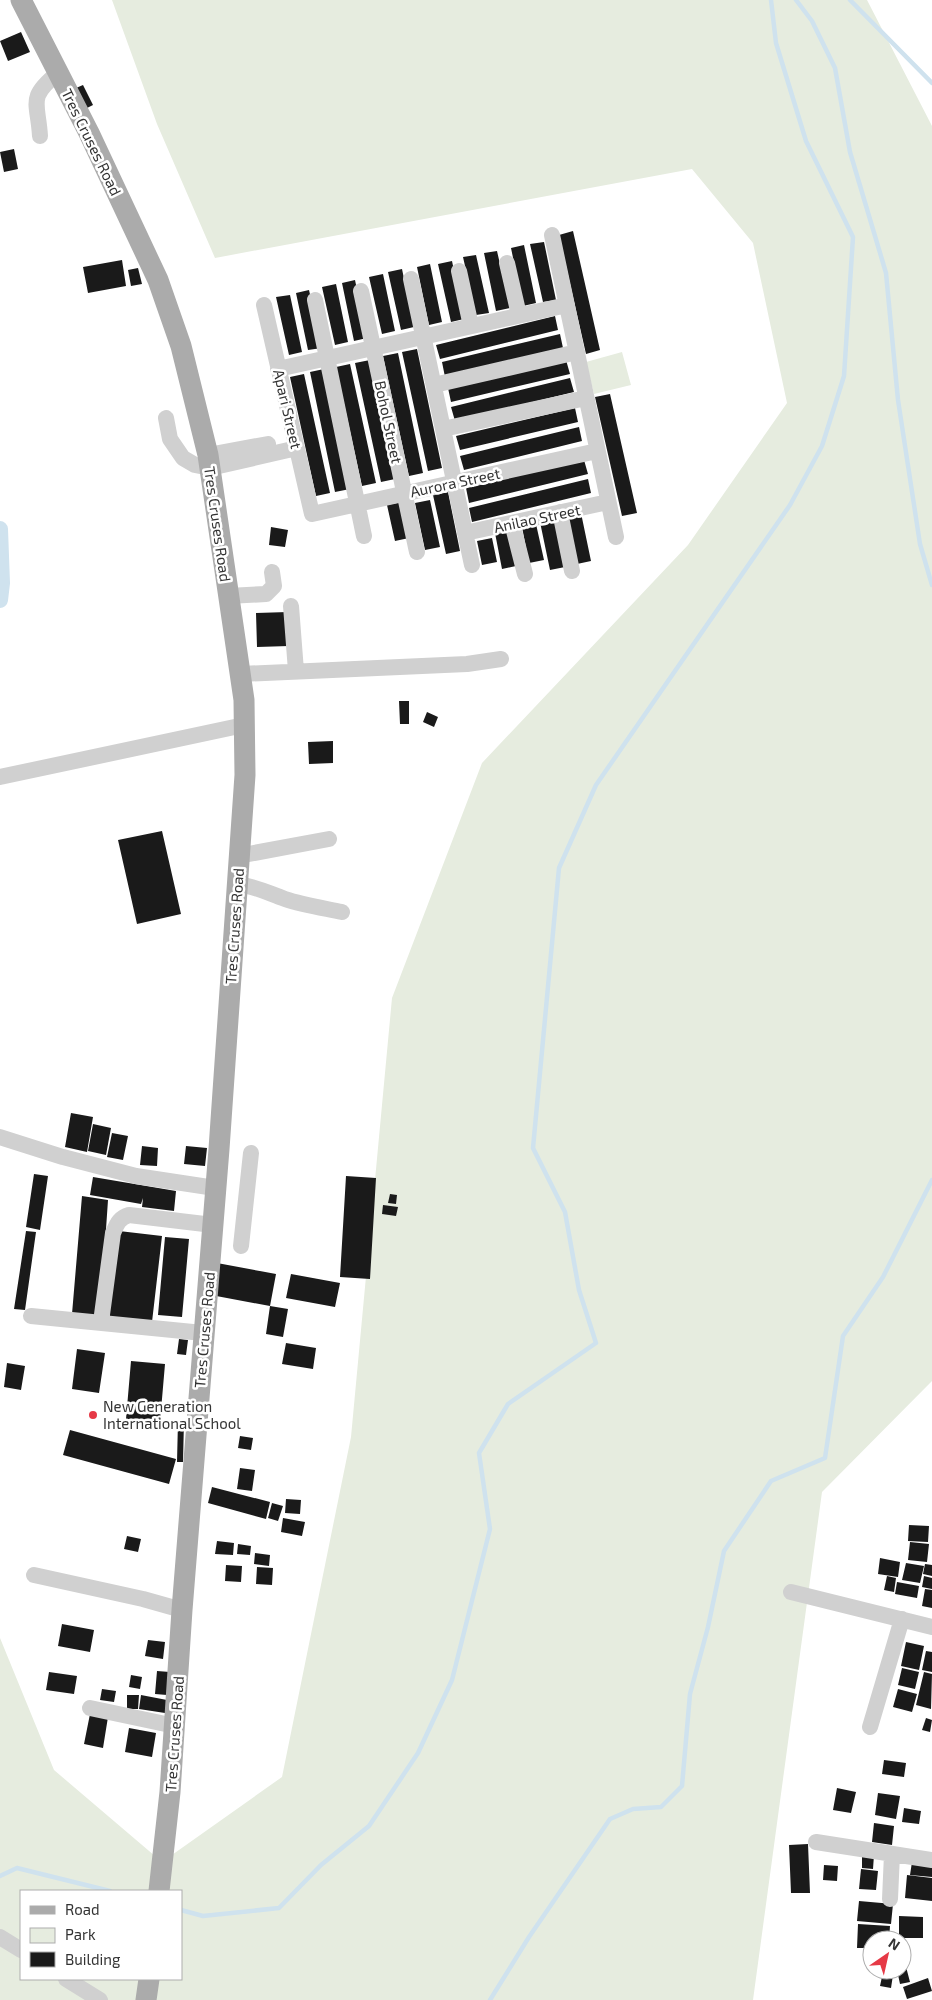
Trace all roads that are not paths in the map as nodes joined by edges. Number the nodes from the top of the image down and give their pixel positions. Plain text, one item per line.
1 (21, 0) edge
2 (58, 73) junction
3 (40, 136) dead end
4 (552, 235) dead end
5 (507, 263) dead end
6 (459, 271) dead end
7 (411, 279) dead end
8 (361, 291) dead end
9 (316, 300) dead end
10 (264, 305) dead end
11 (567, 305) junction
12 (519, 315) junction
13 (470, 326) junction
14 (423, 337) junction
15 (373, 348) junction
16 (577, 352) junction
17 (327, 358) junction
18 (278, 369) junction
19 (434, 385) junction
20 (586, 398) junction
21 (166, 418) dead end
22 (443, 429) junction
23 (296, 443) junction
24 (598, 451) junction
25 (209, 462) junction
26 (454, 482) junction
27 (404, 493) junction
28 (608, 502) junction
29 (357, 504) junction
30 (560, 512) junction
31 (312, 514) joint
32 (512, 523) junction
33 (465, 533) junction
34 (364, 536) dead end
35 (616, 537) dead end
36 (417, 552) dead end
37 (472, 565) dead end
38 (572, 571) dead end
39 (272, 572) dead end
40 (525, 574) dead end
41 (228, 596) junction
42 (291, 606) dead end
43 (502, 659) dead end
44 (296, 671) junction
45 (241, 674) junction
46 (244, 725) junction
47 (5, 776) edge
48 (329, 839) dead end
49 (238, 856) junction
50 (237, 884) junction
51 (342, 912) dead end
52 (0, 1137) edge
53 (252, 1153) dead end
54 (215, 1188) junction
55 (213, 1225) junction
56 (241, 1246) dead end
57 (31, 1316) dead end
58 (102, 1322) junction
59 (203, 1333) junction
60 (34, 1576) dead end
61 (791, 1592) dead end
62 (182, 1610) junction
63 (902, 1619) junction
64 (932, 1626) edge
65 (90, 1708) dead end
66 (175, 1726) junction
67 (870, 1727) dead end
68 (816, 1842) dead end
69 (892, 1854) junction
70 (932, 1860) edge
71 (159, 1890) edge
72 (890, 1899) dead end
73 (0, 1937) edge
74 (20, 1949) edge
75 (68, 1980) edge
76 (149, 1980) edge
77 (100, 2000) edge
78 (146, 2000) edge

1 - 2 main road, Tres Cruses Road
2 - 3 street
2 - 25 main road, Tres Cruses Road
4 - 11 street
5 - 12 street
6 - 13 street
7 - 14 street
8 - 15 street, Bohol Street
9 - 17 street
10 - 18 street, Apari Street
11 - 12 street
11 - 16 street
12 - 13 street
13 - 14 street
14 - 15 street
14 - 19 street
15 - 17 street
15 - 27 street, Bohol Street
16 - 19 street
16 - 20 street
17 - 18 street
17 - 29 street
18 - 23 street, Apari Street
19 - 22 street
20 - 22 street
20 - 24 street
21 - 25 street
22 - 26 street
23 - 25 street
23 - 31 street, Apari Street
24 - 26 street, Aurora Street
24 - 28 street
25 - 41 main road, Tres Cruses Road
26 - 27 street, Aurora Street
26 - 33 street
27 - 29 street, Aurora Street
27 - 36 street, Bohol Street
28 - 30 street, Anilao Street
28 - 35 street
29 - 31 street, Aurora Street
29 - 34 street
30 - 32 street, Anilao Street
30 - 38 street
32 - 33 street, Anilao Street
32 - 40 street
33 - 37 street
39 - 41 street
41 - 45 main road, Tres Cruses Road
42 - 44 street
43 - 44 street
44 - 45 street
45 - 46 main road, Tres Cruses Road
46 - 47 street
46 - 49 main road, Tres Cruses Road
48 - 49 street
49 - 50 main road, Tres Cruses Road
50 - 51 street
50 - 54 main road, Tres Cruses Road
52 - 54 street
53 - 56 street
54 - 55 main road, Tres Cruses Road
55 - 58 street
55 - 59 main road, Tres Cruses Road
57 - 58 street
58 - 59 street
59 - 62 main road, Tres Cruses Road
60 - 62 street
61 - 63 street
62 - 66 main road, Tres Cruses Road
63 - 64 street
63 - 67 street
65 - 66 street
66 - 71 main road, Tres Cruses Road
68 - 69 street
69 - 70 street
69 - 72 street
73 - 74 street
75 - 77 street
76 - 78 main road

